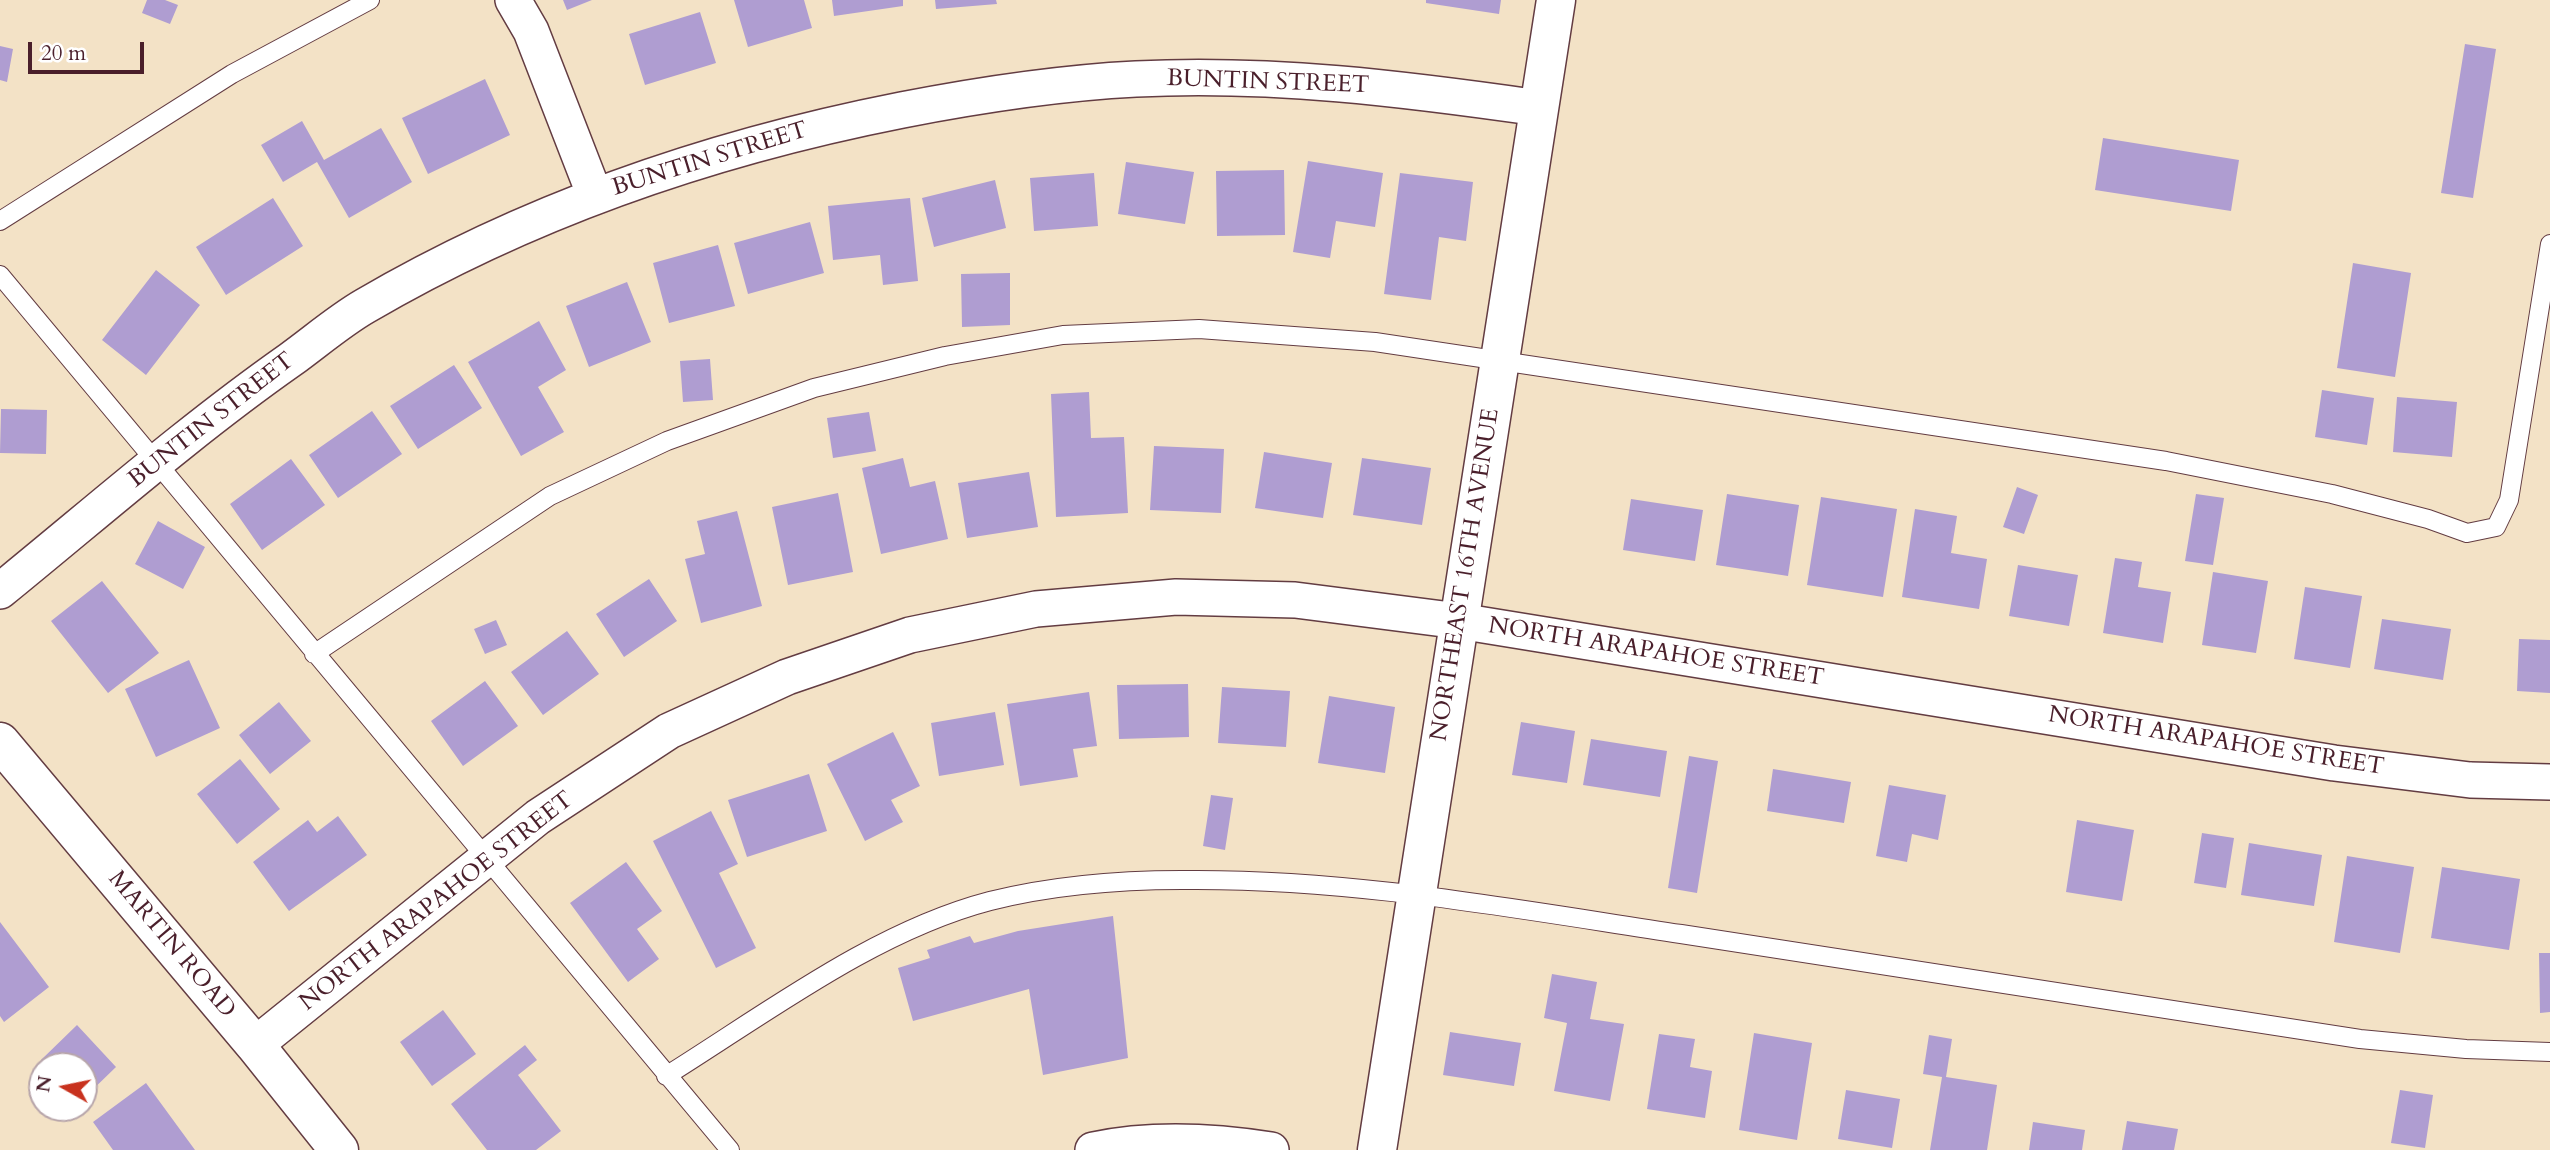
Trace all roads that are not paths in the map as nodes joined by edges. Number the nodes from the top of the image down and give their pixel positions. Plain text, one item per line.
1 (370, 0) edge
2 (513, 0) edge
3 (1556, 0) edge
4 (1539, 108) junction
5 (595, 196) junction
6 (0, 221) edge
7 (2550, 244) edge
8 (0, 275) edge
9 (1500, 361) junction
10 (156, 463) junction
11 (0, 592) edge
12 (1459, 621) junction
13 (314, 654) junction
14 (0, 742) edge
15 (2550, 782) edge
16 (486, 860) junction
17 (1416, 894) junction
18 (255, 1045) junction
19 (2550, 1052) edge
20 (666, 1076) junction
21 (339, 1150) edge
22 (730, 1150) edge
23 (1093, 1150) edge
24 (1271, 1150) edge
25 (1377, 1150) edge

1 - 6 lane
2 - 5 street
3 - 4 street, NORTHEAST 16TH AVENUE
4 - 5 street, BUNTIN STREET
4 - 9 street, NORTHEAST 16TH AVENUE
5 - 10 street, BUNTIN STREET
7 - 9 lane
8 - 10 lane
9 - 12 street, NORTHEAST 16TH AVENUE
9 - 13 lane
10 - 11 street, BUNTIN STREET
10 - 13 lane
12 - 15 street, NORTH ARAPAHOE STREET
12 - 16 street, NORTH ARAPAHOE STREET
12 - 17 street, NORTHEAST 16TH AVENUE
13 - 16 lane
14 - 18 street, MARTIN ROAD
16 - 18 street, NORTH ARAPAHOE STREET
16 - 20 lane
17 - 19 lane
17 - 20 lane
17 - 25 street, NORTHEAST 16TH AVENUE
18 - 21 street, MARTIN ROAD
20 - 22 lane
23 - 24 street

